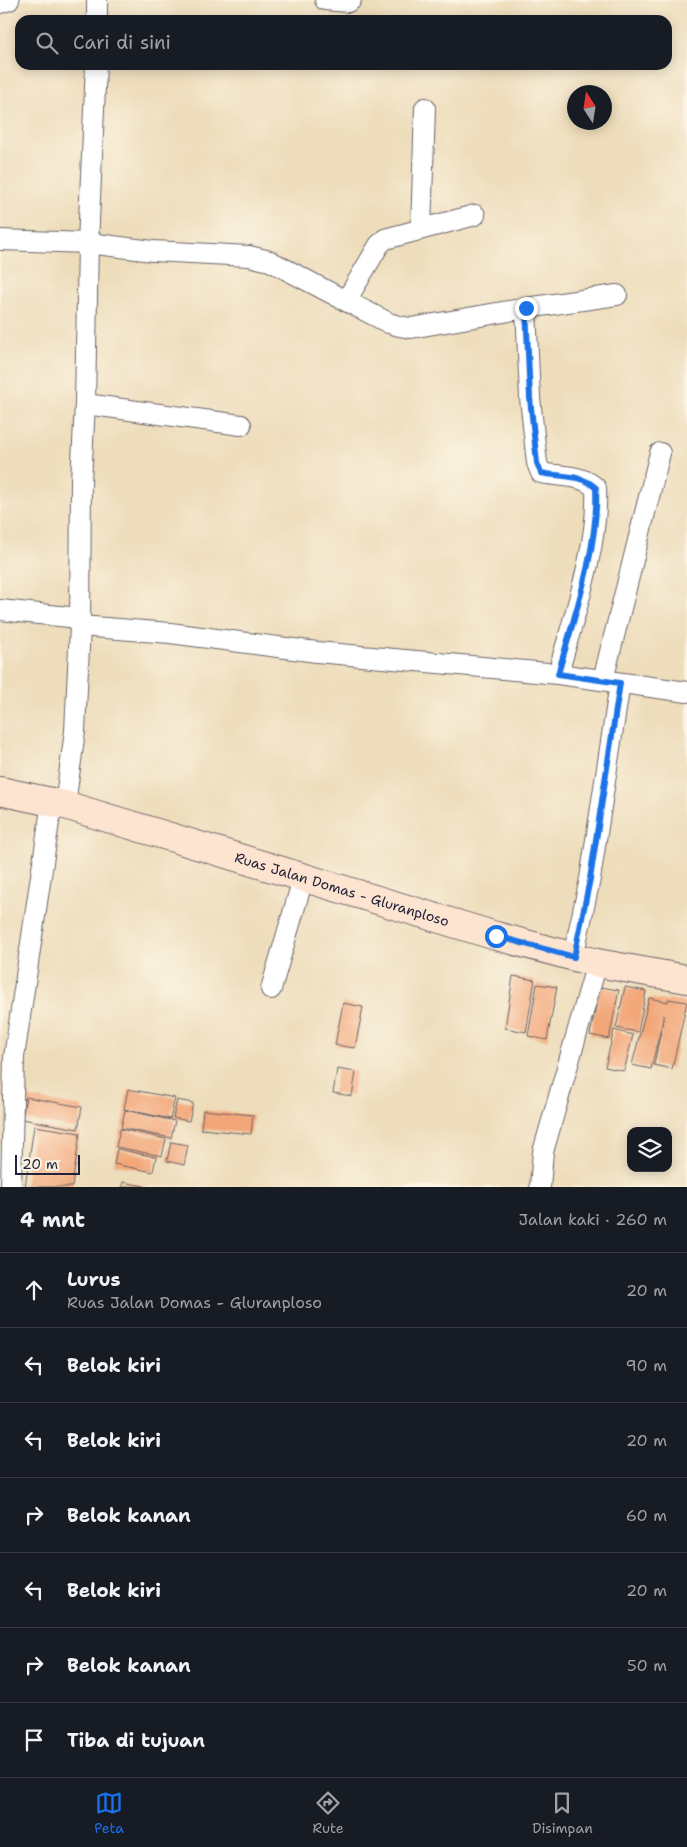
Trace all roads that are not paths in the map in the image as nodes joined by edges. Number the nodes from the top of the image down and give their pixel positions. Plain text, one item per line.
1 (9, 0) edge
2 (97, 0) edge
3 (325, 0) edge
4 (351, 0) edge
5 (0, 3) edge
6 (97, 15) edge
7 (96, 70) edge
8 (425, 108) dead end
9 (476, 215) dead end
10 (421, 230) junction
11 (0, 240) edge
12 (88, 243) junction
13 (617, 295) dead end
14 (346, 302) junction
15 (526, 308) junction
16 (85, 404) junction
17 (241, 425) dead end
18 (660, 452) dead end
19 (0, 610) edge
20 (80, 622) junction
21 (558, 674) junction
22 (612, 682) junction
23 (687, 692) edge
24 (0, 791) edge
25 (58, 804) junction
26 (303, 879) junction
27 (585, 960) junction
28 (687, 979) edge
29 (270, 989) dead end
30 (11, 1187) edge
31 (540, 1187) edge

1 - 5 street
2 - 6 street
3 - 4 street
7 - 12 street
8 - 10 street
9 - 10 street
10 - 14 street
11 - 12 street
12 - 14 street
12 - 16 street
13 - 15 street
14 - 15 street
15 - 21 street
16 - 17 street
16 - 20 street
18 - 22 street
19 - 20 street
20 - 21 street
20 - 25 street
21 - 22 street
22 - 23 street
22 - 27 street
24 - 25 main road, Ruas Jalan Domas - Gluranploso
25 - 26 main road, Ruas Jalan Domas - Gluranploso
25 - 30 street
26 - 27 main road, Ruas Jalan Domas - Gluranploso
26 - 29 street
27 - 28 main road, Ruas Jalan Domas - Gluranploso
27 - 31 street

